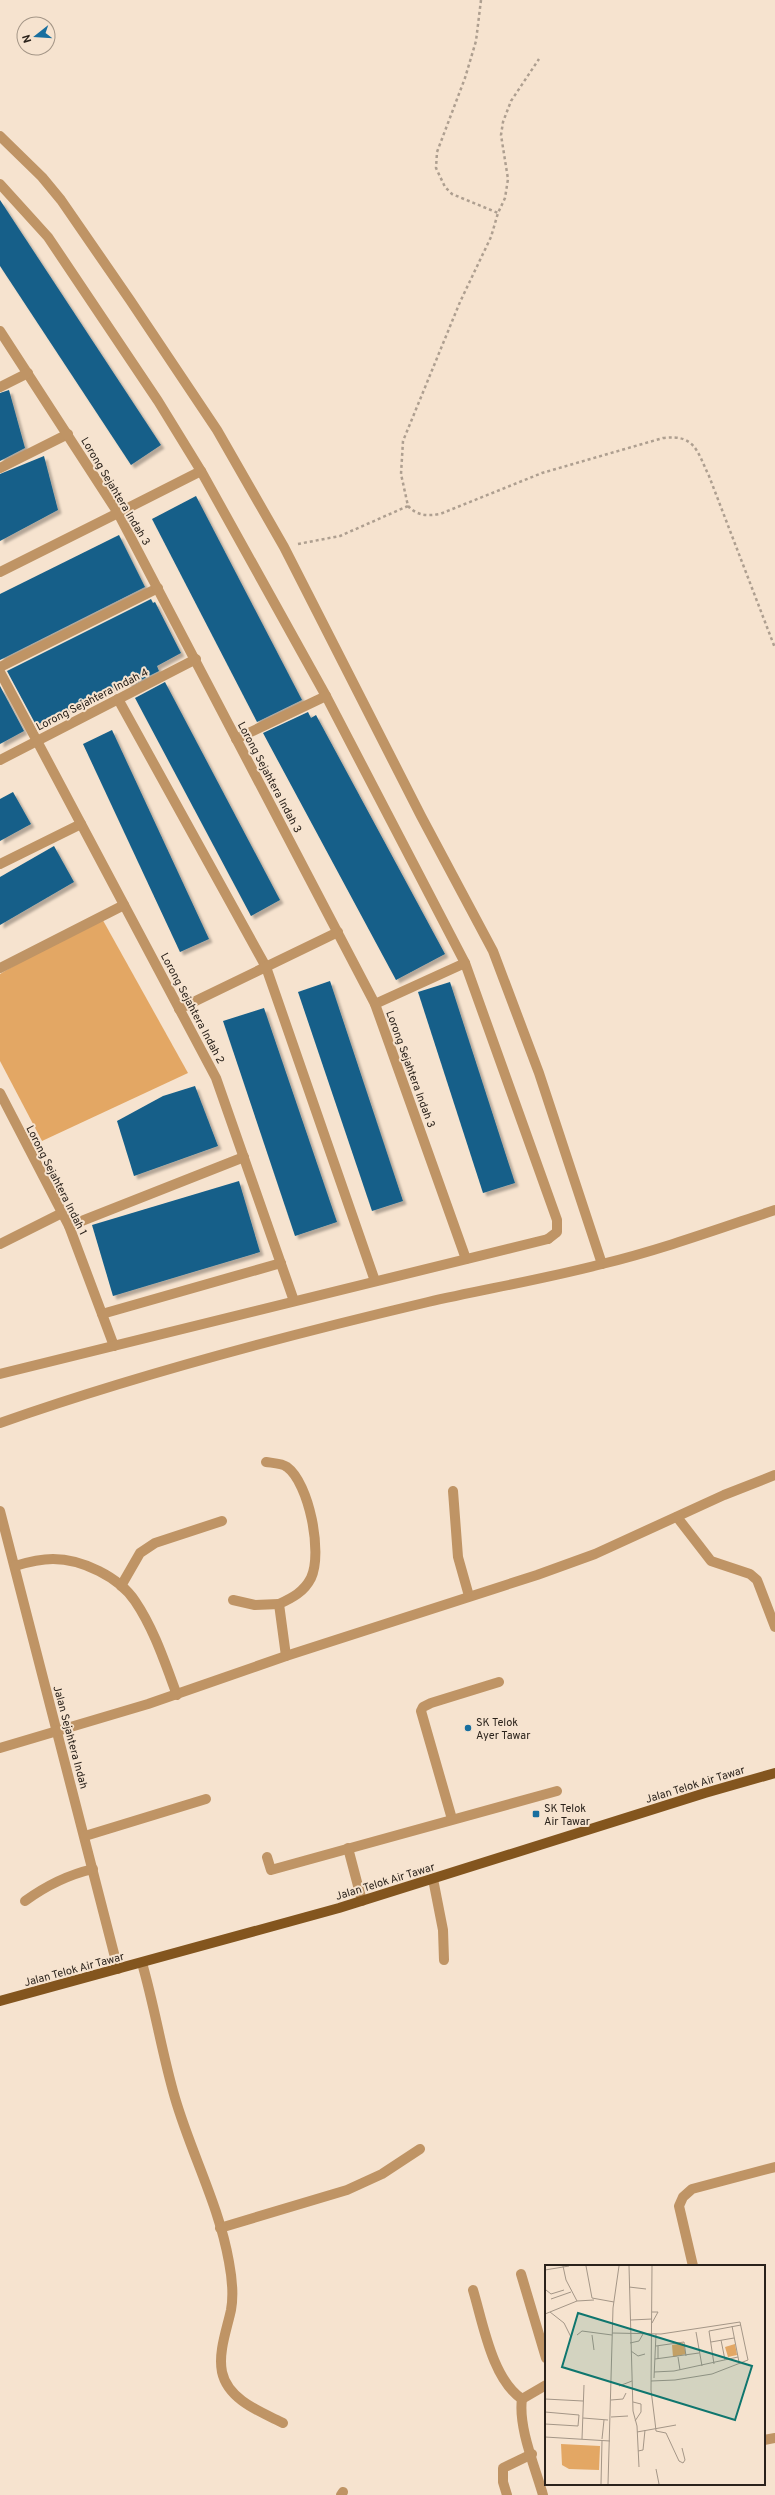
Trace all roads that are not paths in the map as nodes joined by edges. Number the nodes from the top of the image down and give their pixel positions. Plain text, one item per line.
1 (0, 136) edge
2 (0, 184) edge
3 (0, 331) edge
4 (28, 373) junction
5 (0, 387) edge
6 (68, 434) junction
7 (0, 468) edge
8 (201, 471) junction
9 (118, 513) junction
10 (0, 572) edge
11 (158, 588) junction
12 (196, 659) junction
13 (0, 667) edge
14 (0, 672) edge
15 (326, 696) junction
16 (118, 699) junction
17 (236, 739) junction
18 (37, 741) junction
19 (0, 760) edge
20 (81, 824) junction
21 (0, 864) edge
22 (124, 905) junction
23 (338, 932) junction
24 (465, 963) junction
25 (266, 967) junction
26 (0, 968) edge
27 (375, 1004) junction
28 (179, 1009) junction
29 (0, 1093) edge
30 (244, 1157) junction
31 (775, 1210) edge
32 (62, 1213) junction
33 (69, 1226) junction
34 (0, 1244) edge
35 (466, 1259) junction
36 (281, 1263) junction
37 (602, 1264) junction
38 (375, 1281) junction
39 (294, 1301) junction
40 (102, 1314) junction
41 (114, 1346) junction
42 (0, 1374) edge
43 (0, 1422) edge
44 (266, 1462) dead end
45 (775, 1475) edge
46 (452, 1491) dead end
47 (0, 1511) edge
48 (677, 1517) junction
49 (222, 1521) dead end
50 (15, 1566) junction
51 (121, 1586) junction
52 (469, 1596) junction
53 (233, 1600) dead end
54 (279, 1604) junction
55 (775, 1627) edge
56 (286, 1656) junction
57 (499, 1682) dead end
58 (177, 1695) junction
59 (57, 1731) junction
60 (0, 1748) edge
61 (775, 1774) edge
62 (557, 1791) dead end
63 (206, 1799) dead end
64 (452, 1819) junction
65 (85, 1836) junction
66 (348, 1848) junction
67 (267, 1857) dead end
68 (93, 1869) junction
69 (433, 1879) junction
70 (25, 1901) dead end
71 (362, 1901) junction
72 (444, 1960) dead end
73 (142, 1963) junction
74 (118, 1969) junction
75 (0, 2001) edge
76 (420, 2149) dead end
77 (775, 2167) edge
78 (220, 2228) junction
79 (693, 2265) edge
80 (522, 2274) dead end
81 (473, 2290) dead end
82 (545, 2354) edge
83 (545, 2386) edge
84 (522, 2399) junction
85 (283, 2423) dead end
86 (775, 2438) edge
87 (765, 2440) edge
88 (532, 2454) junction
89 (507, 2495) edge
90 (544, 2495) edge

1 - 37 street
2 - 8 street
3 - 4 street, Lorong Sejahtera Indah 3
4 - 5 street
4 - 6 street, Lorong Sejahtera Indah 3
6 - 7 street
6 - 9 street, Lorong Sejahtera Indah 3
8 - 9 street
8 - 15 street
9 - 10 street
9 - 11 street, Lorong Sejahtera Indah 3
11 - 12 street, Lorong Sejahtera Indah 3
11 - 13 street
12 - 16 street, Lorong Sejahtera Indah 4
12 - 17 street, Lorong Sejahtera Indah 3
14 - 18 street, Lorong Sejahtera Indah 2
15 - 17 street
15 - 24 street
16 - 18 street, Lorong Sejahtera Indah 4
16 - 25 street
17 - 23 street, Lorong Sejahtera Indah 3
18 - 19 street, Lorong Sejahtera Indah 4
18 - 20 street, Lorong Sejahtera Indah 2
20 - 21 street
20 - 22 street, Lorong Sejahtera Indah 2
22 - 26 street
22 - 28 street, Lorong Sejahtera Indah 2
23 - 25 street
23 - 27 street, Lorong Sejahtera Indah 3
24 - 27 street
24 - 35 street
25 - 28 street
25 - 38 street
27 - 35 street, Lorong Sejahtera Indah 3
28 - 30 street, Lorong Sejahtera Indah 2
29 - 32 street, Lorong Sejahtera Indah 1
30 - 33 street
30 - 36 street, Lorong Sejahtera Indah 2
31 - 37 street
32 - 33 street, Lorong Sejahtera Indah 1
32 - 34 street
33 - 40 street, Lorong Sejahtera Indah 1
35 - 38 street
36 - 39 street, Lorong Sejahtera Indah 2
36 - 40 street
37 - 43 street
38 - 39 street
39 - 41 street
40 - 41 street, Lorong Sejahtera Indah 1
41 - 42 street
44 - 54 street
45 - 48 street
46 - 52 street
47 - 50 street, Jalan Sejahtera Indah
48 - 52 street
48 - 55 street
49 - 51 street
50 - 51 street
50 - 59 street, Jalan Sejahtera Indah
51 - 58 street
52 - 56 street
53 - 54 street
54 - 56 street
56 - 58 street
57 - 64 street
58 - 59 street
59 - 60 street
59 - 65 street, Jalan Sejahtera Indah
61 - 69 main road, Jalan Telok Air Tawar
62 - 64 street
63 - 65 street
64 - 66 street
65 - 68 street, Jalan Sejahtera Indah
66 - 67 street
66 - 71 street
68 - 70 street
68 - 74 street, Jalan Sejahtera Indah
69 - 71 main road, Jalan Telok Air Tawar
69 - 72 street
71 - 73 main road, Jalan Telok Air Tawar
73 - 74 main road, Jalan Telok Air Tawar
73 - 78 street
74 - 75 main road, Jalan Telok Air Tawar
76 - 78 street
77 - 79 street
78 - 85 street
80 - 82 street
81 - 84 street
83 - 84 street
84 - 88 street
86 - 87 street
88 - 89 street
88 - 90 street

